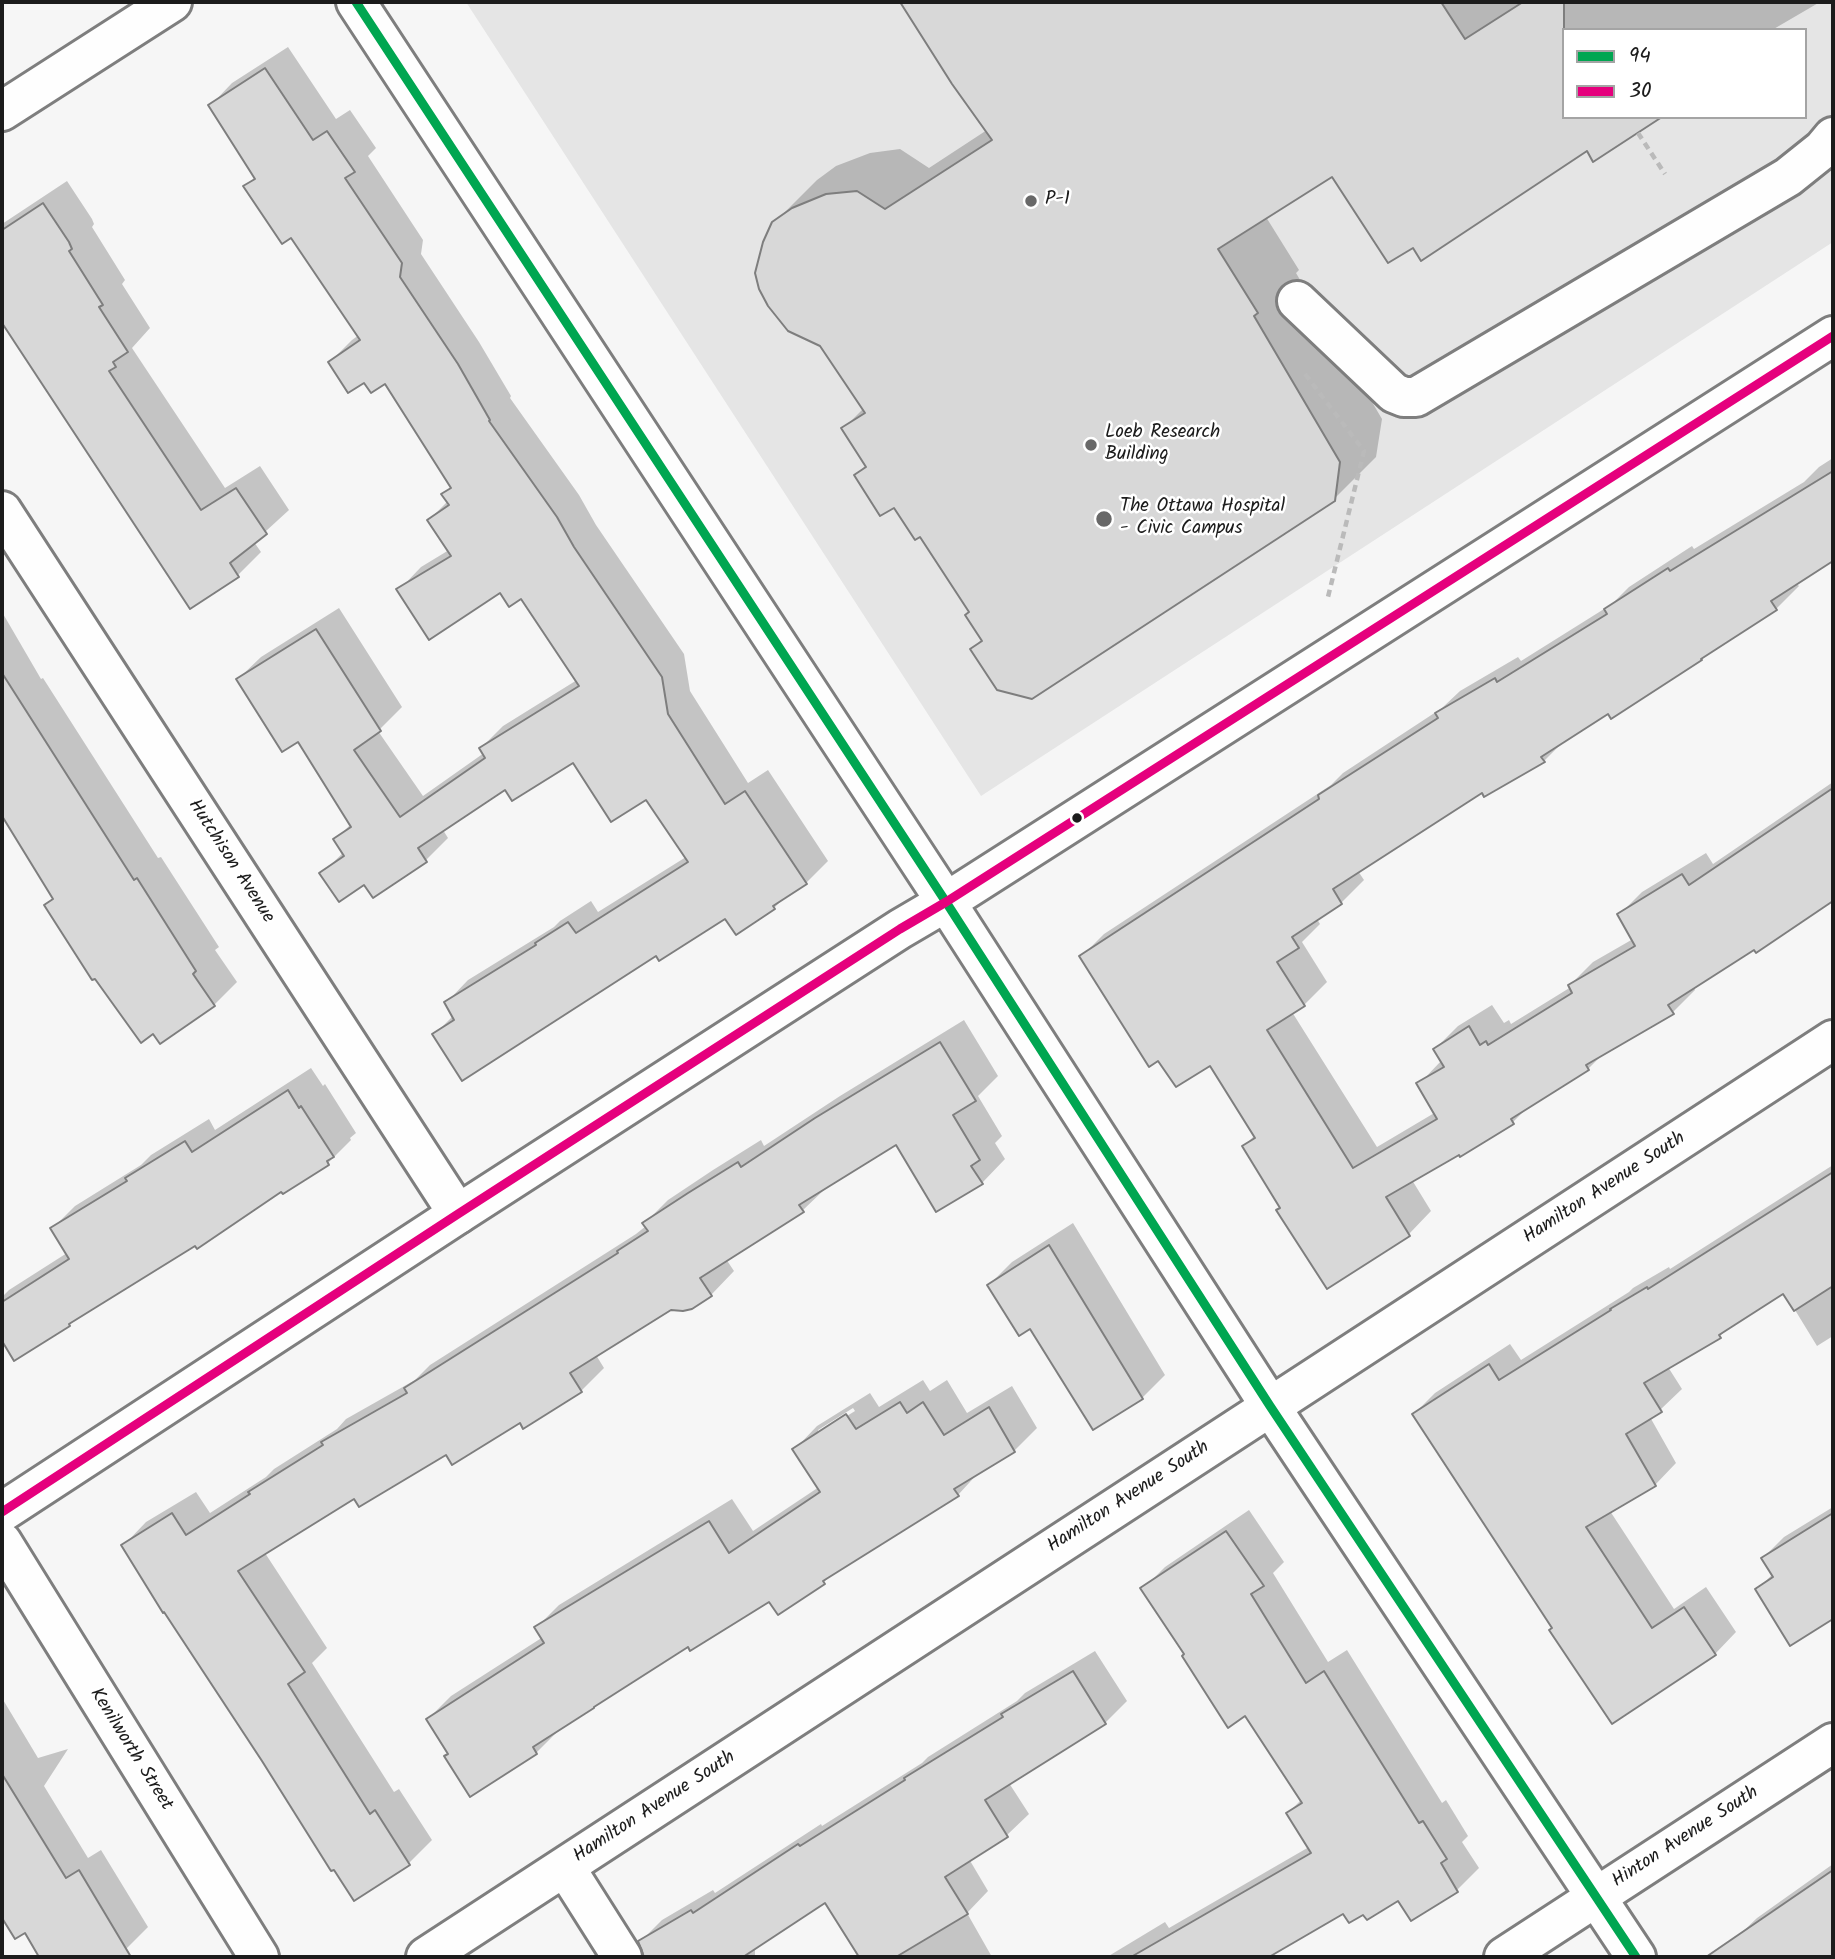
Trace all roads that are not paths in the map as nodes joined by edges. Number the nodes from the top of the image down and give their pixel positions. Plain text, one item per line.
1 (172, 2) edge
2 (356, 2) edge
3 (2, 111) edge
4 (1830, 151) edge
5 (1297, 301) dead end
6 (1833, 336) edge
7 (2, 511) edge
8 (946, 902) junction
9 (1833, 1040) edge
10 (458, 1214) junction
11 (1270, 1406) junction
12 (2, 1512) edge
13 (2, 1542) edge
14 (1833, 1743) edge
15 (565, 1867) junction
16 (1596, 1897) junction
17 (258, 1957) edge
18 (426, 1957) edge
19 (622, 1957) edge
20 (1504, 1957) edge
21 (1636, 1957) edge

1 - 3 street
2 - 8 street
4 - 5 street
6 - 8 street
7 - 10 street, Hutchison Avenue
8 - 10 street
8 - 11 street
9 - 11 street, Hamilton Avenue South
10 - 12 street
11 - 15 street, Hamilton Avenue South
11 - 16 street
13 - 17 street, Kenilworth Street
14 - 16 street, Hinton Avenue South
15 - 18 street, Hamilton Avenue South
15 - 19 street
16 - 20 street, Hinton Avenue South
16 - 21 street

